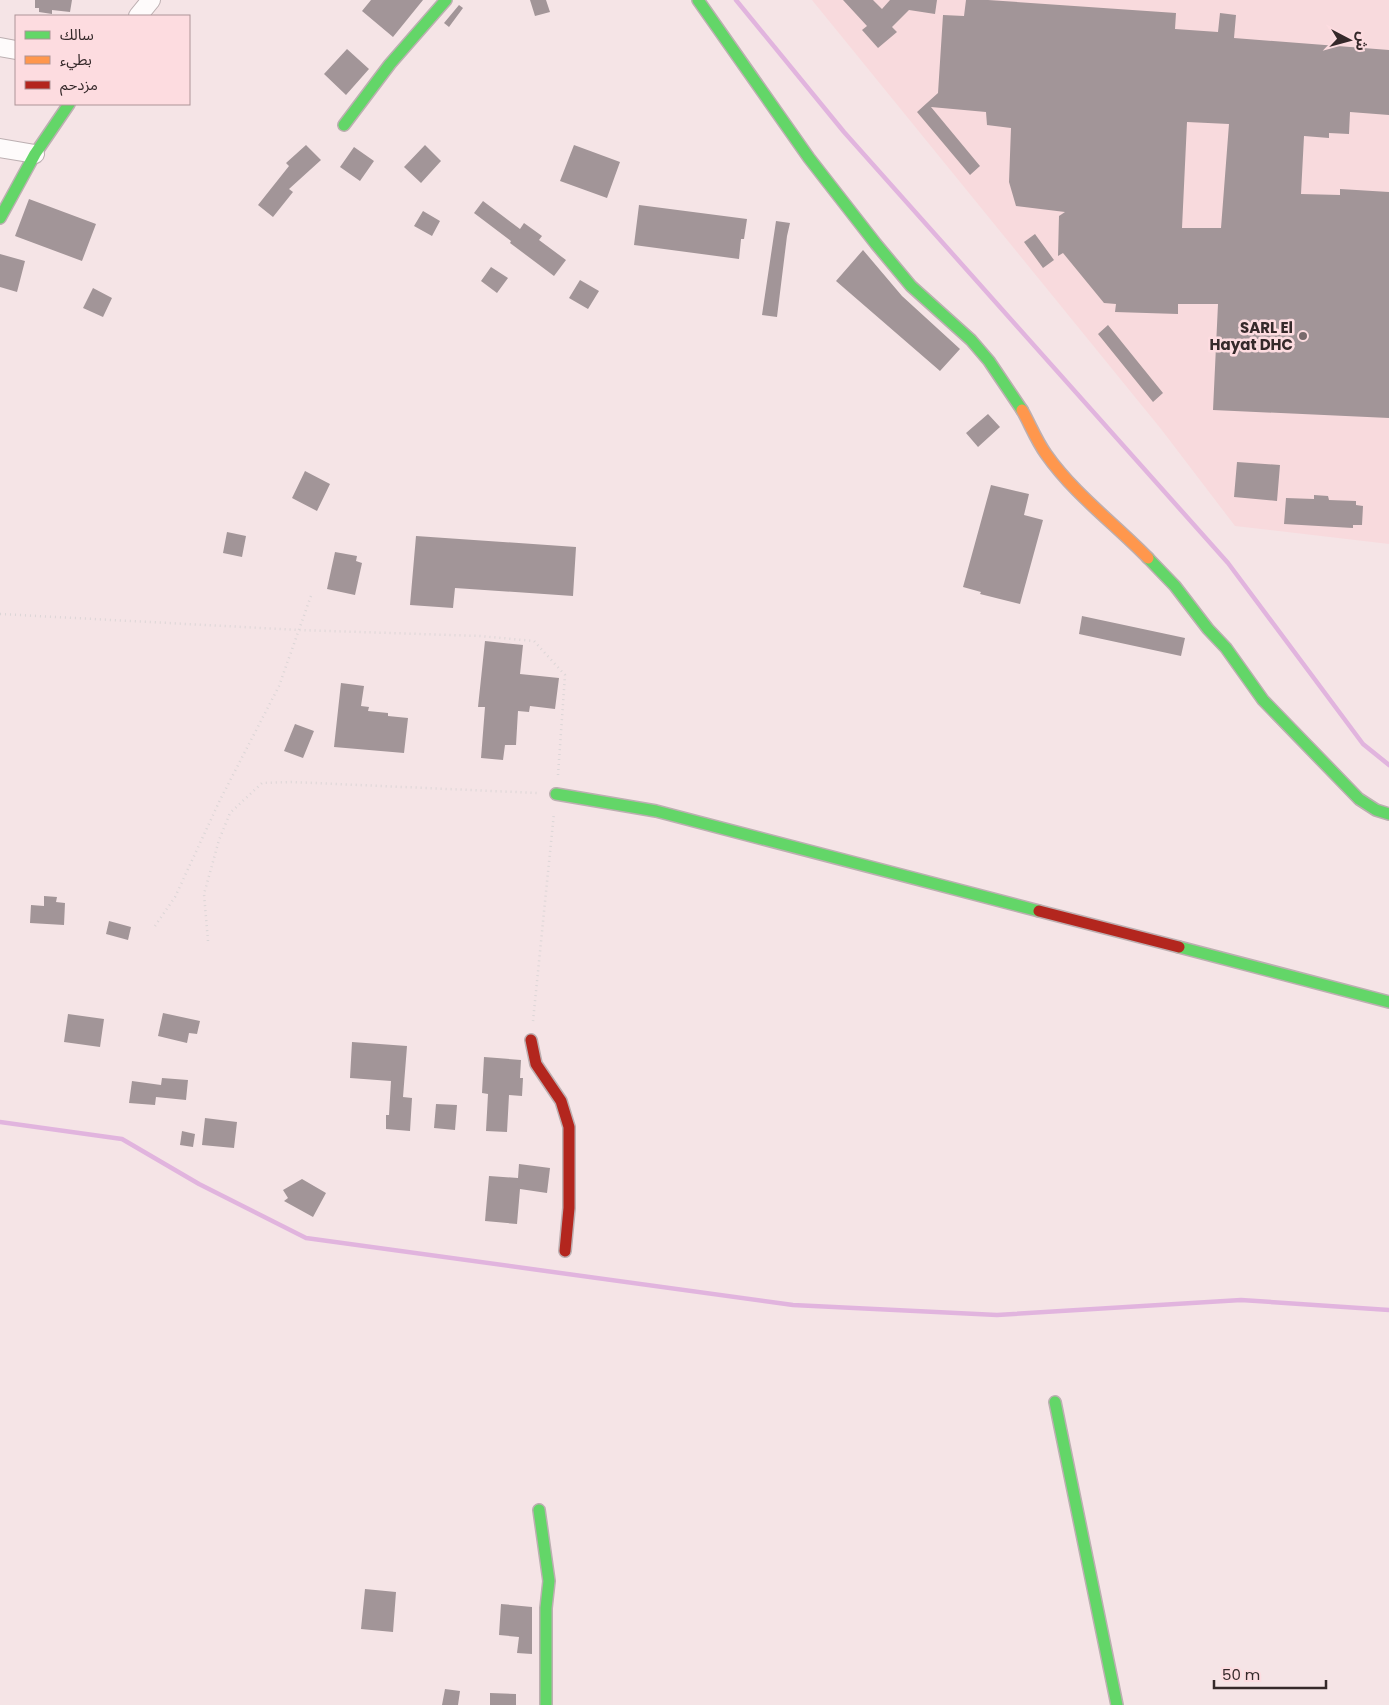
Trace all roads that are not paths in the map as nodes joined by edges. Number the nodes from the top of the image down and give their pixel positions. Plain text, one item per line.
1 (151, 0) edge
2 (446, 0) edge
3 (698, 0) edge
4 (139, 15) edge
5 (0, 47) edge
6 (15, 50) edge
7 (67, 105) edge
8 (344, 125) dead end
9 (0, 148) edge
10 (35, 154) junction
11 (0, 218) edge
12 (556, 794) road end
13 (1389, 814) edge
14 (1389, 1002) edge
15 (531, 1040) road end
16 (565, 1251) dead end
17 (1055, 1402) dead end
18 (539, 1510) dead end
19 (546, 1705) edge
20 (1117, 1705) edge

1 - 4 street
2 - 8 street
3 - 13 street
5 - 6 street
7 - 10 street
9 - 10 street
10 - 11 street
12 - 14 street
15 - 16 street
17 - 20 street
18 - 19 street

